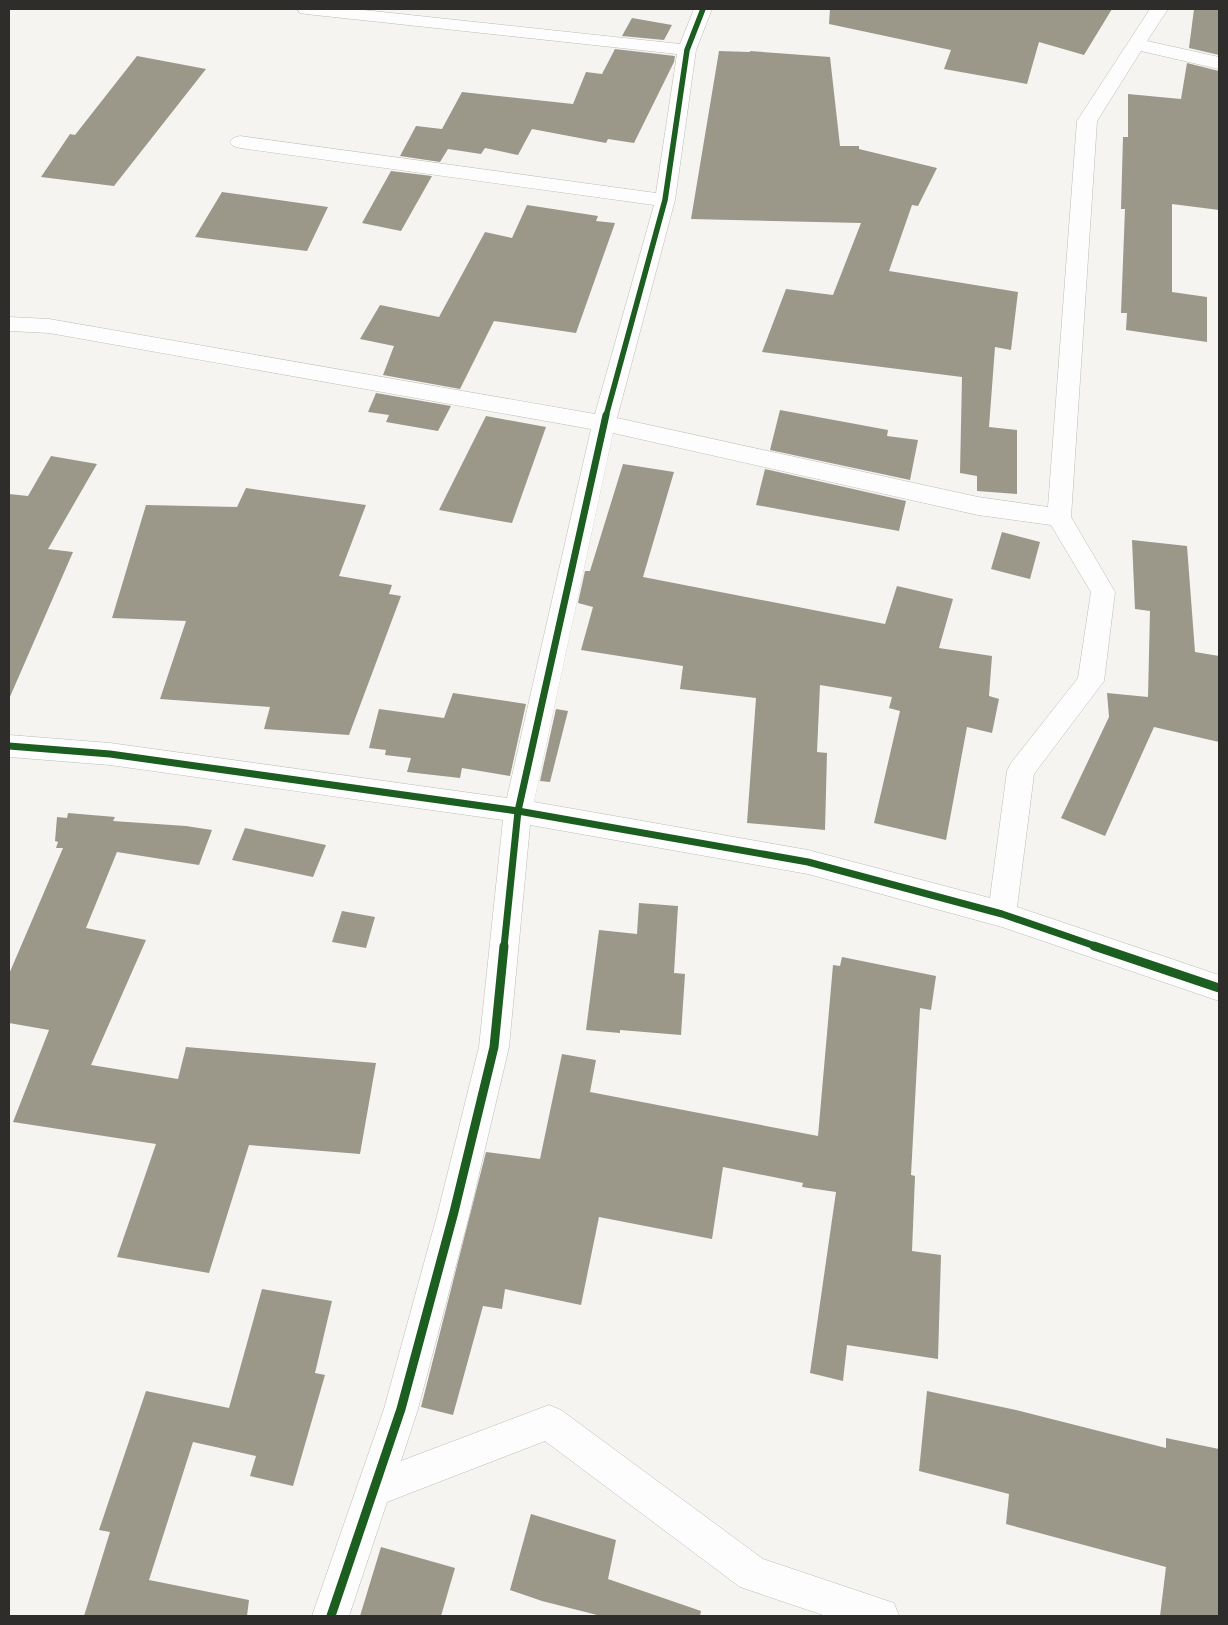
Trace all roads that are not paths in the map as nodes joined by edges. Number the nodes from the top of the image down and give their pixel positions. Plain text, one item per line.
1 (306, 9) edge
2 (703, 9) edge
3 (1159, 9) edge
4 (1136, 44) junction
5 (686, 50) junction
6 (1219, 63) edge
7 (240, 142) dead end
8 (665, 200) junction
9 (9, 324) edge
10 (604, 423) junction
11 (1059, 517) junction
12 (9, 746) edge
13 (518, 812) junction
14 (1002, 914) junction
15 (1219, 988) edge
16 (373, 1490) junction
17 (331, 1616) edge
18 (879, 1616) edge

1 - 5 street
2 - 5 street
3 - 4 street
4 - 6 street
4 - 11 street
5 - 8 street
7 - 8 street
8 - 10 street
9 - 10 street
10 - 11 street
10 - 13 street
11 - 14 street
12 - 13 street
13 - 14 street
13 - 16 street
14 - 15 street
16 - 17 street
16 - 18 street

